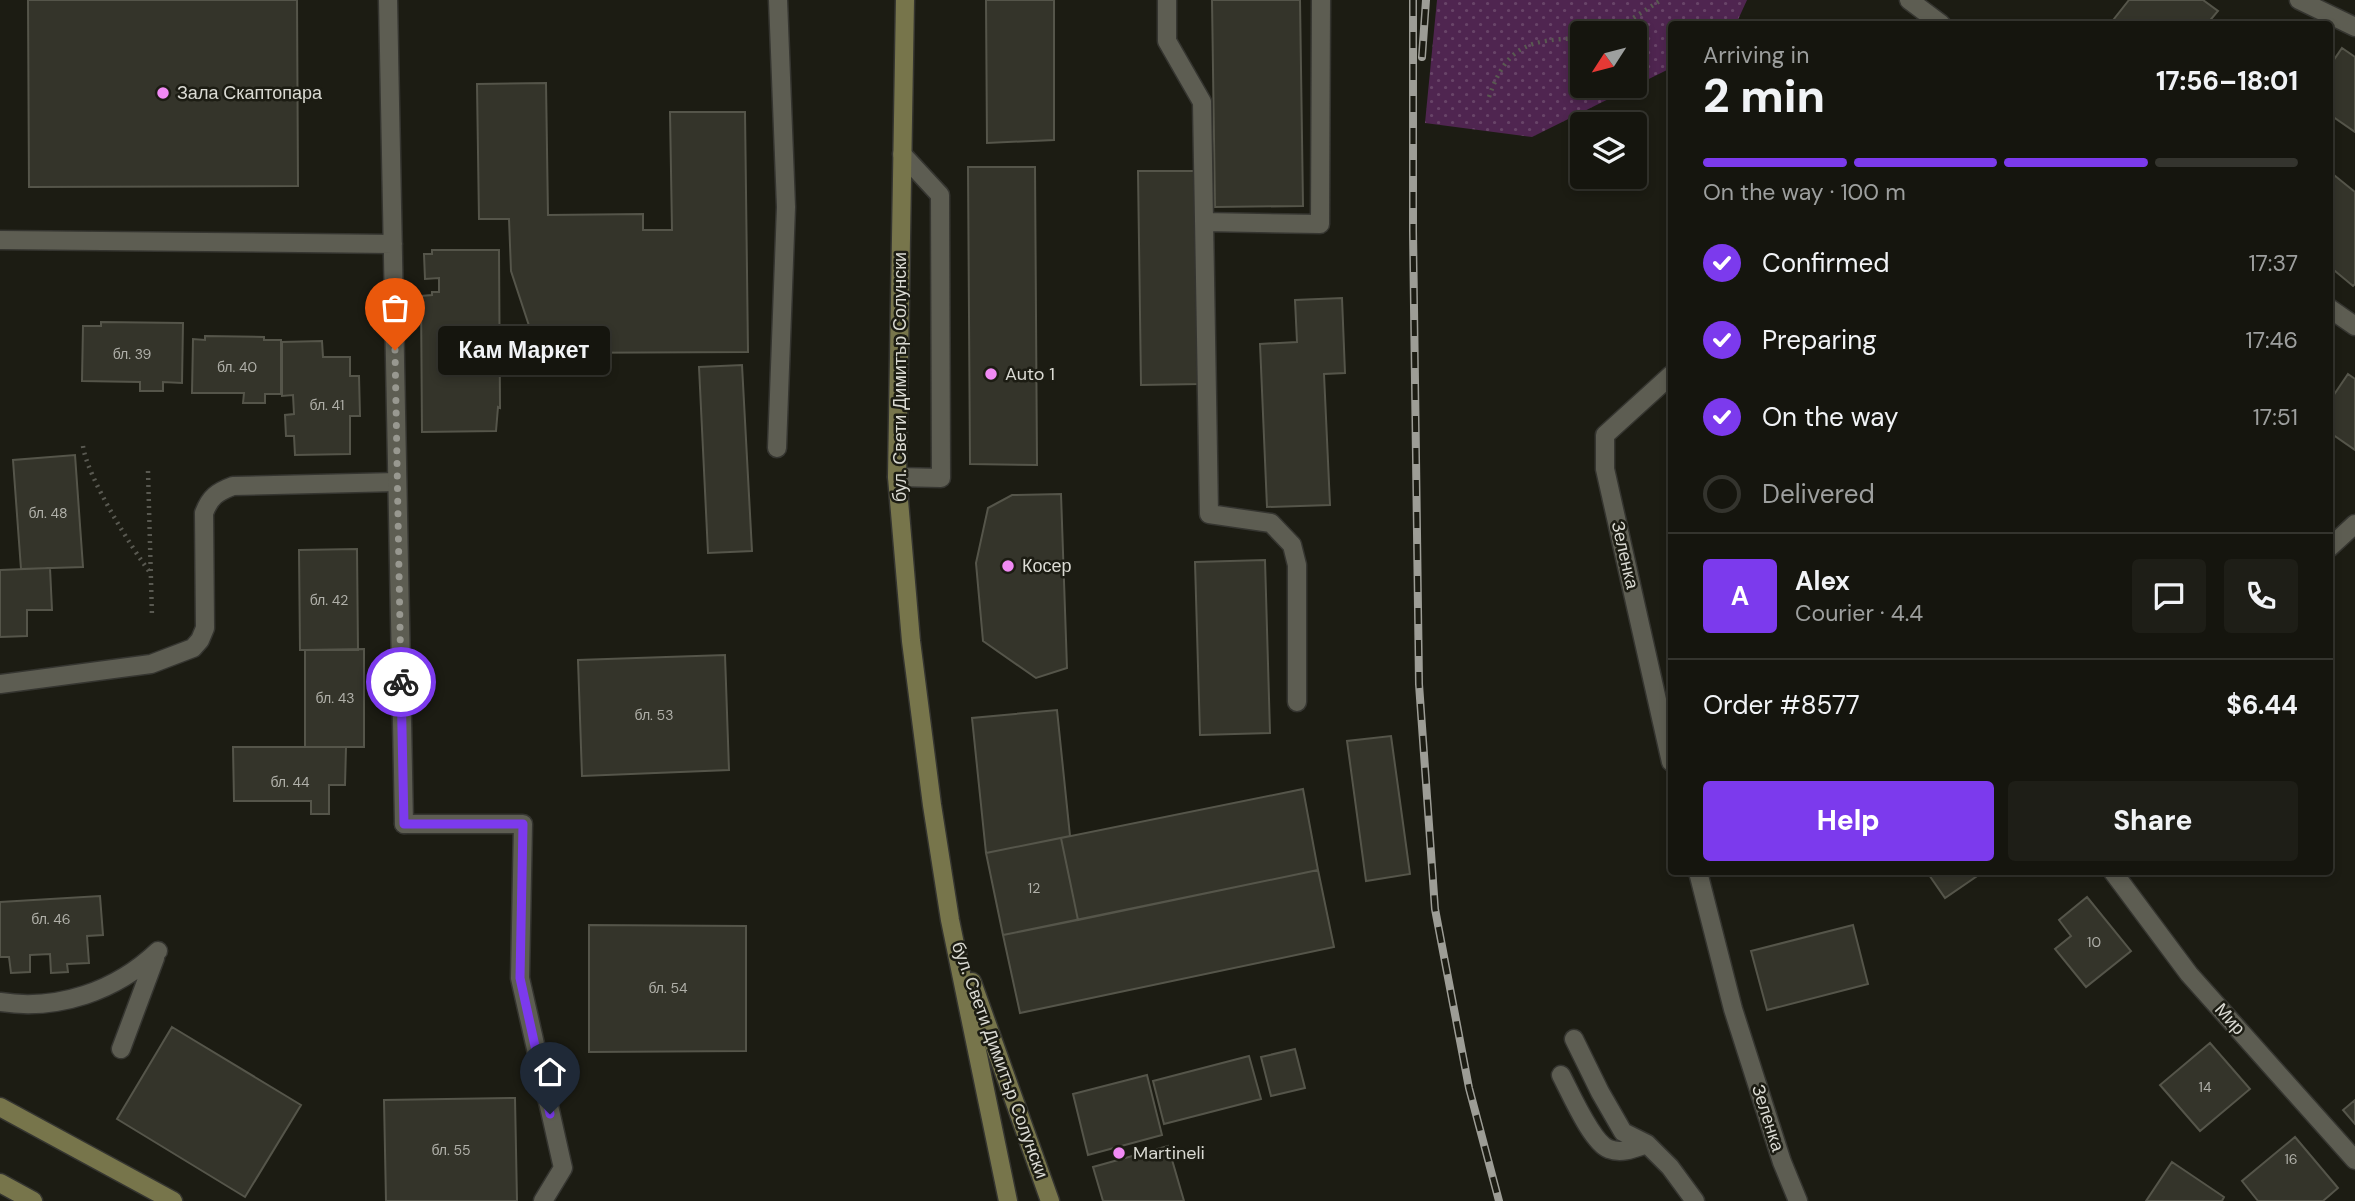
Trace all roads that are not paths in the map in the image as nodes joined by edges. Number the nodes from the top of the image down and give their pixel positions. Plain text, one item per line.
1 (388, 0) edge
2 (778, 0) edge
3 (905, 0) edge
4 (1167, 0) edge
5 (1321, 0) edge
6 (1909, 0) edge
7 (2299, 0) edge
8 (1937, 21) edge
9 (2355, 27) edge
10 (902, 154) junction
11 (1204, 222) junction
12 (0, 240) edge
13 (393, 244) junction
14 (2333, 311) edge
15 (2355, 327) edge
16 (1668, 378) edge
17 (778, 448) dead end
18 (897, 477) junction
19 (397, 482) junction
20 (2355, 524) edge
21 (2333, 544) edge
22 (0, 684) edge
23 (1297, 702) dead end
24 (1668, 749) edge
25 (1699, 875) edge
26 (2115, 875) edge
27 (950, 920) junction
28 (0, 1002) edge
29 (1574, 1039) dead end
30 (121, 1049) dead end
31 (1561, 1075) dead end
32 (0, 1107) edge
33 (1647, 1144) junction
34 (2355, 1160) edge
35 (0, 1183) edge
36 (1792, 1198) edge
37 (33, 1201) edge
38 (173, 1201) edge
39 (543, 1201) edge
40 (1008, 1201) edge
41 (1050, 1201) edge
42 (1695, 1201) edge

1 - 13 street
2 - 17 street
3 - 10 main road, бул. Свети Димитър Солунски
4 - 11 street
5 - 11 street
6 - 8 street
7 - 9 street
10 - 18 main road, бул. Свети Димитър Солунски
10 - 18 street
11 - 23 street
12 - 13 street
13 - 19 street
14 - 15 street
16 - 24 street, Зеленка
18 - 27 main road, бул. Свети Димитър Солунски
19 - 22 street
19 - 39 street
20 - 21 street
25 - 36 street, Зеленка
26 - 34 street, Мир
27 - 40 main road, бул. Свети Димитър Солунски
27 - 41 main road, бул. Свети Димитър Солунски
28 - 30 street
29 - 33 street
31 - 33 street
32 - 38 main road
33 - 42 street
35 - 37 main road

